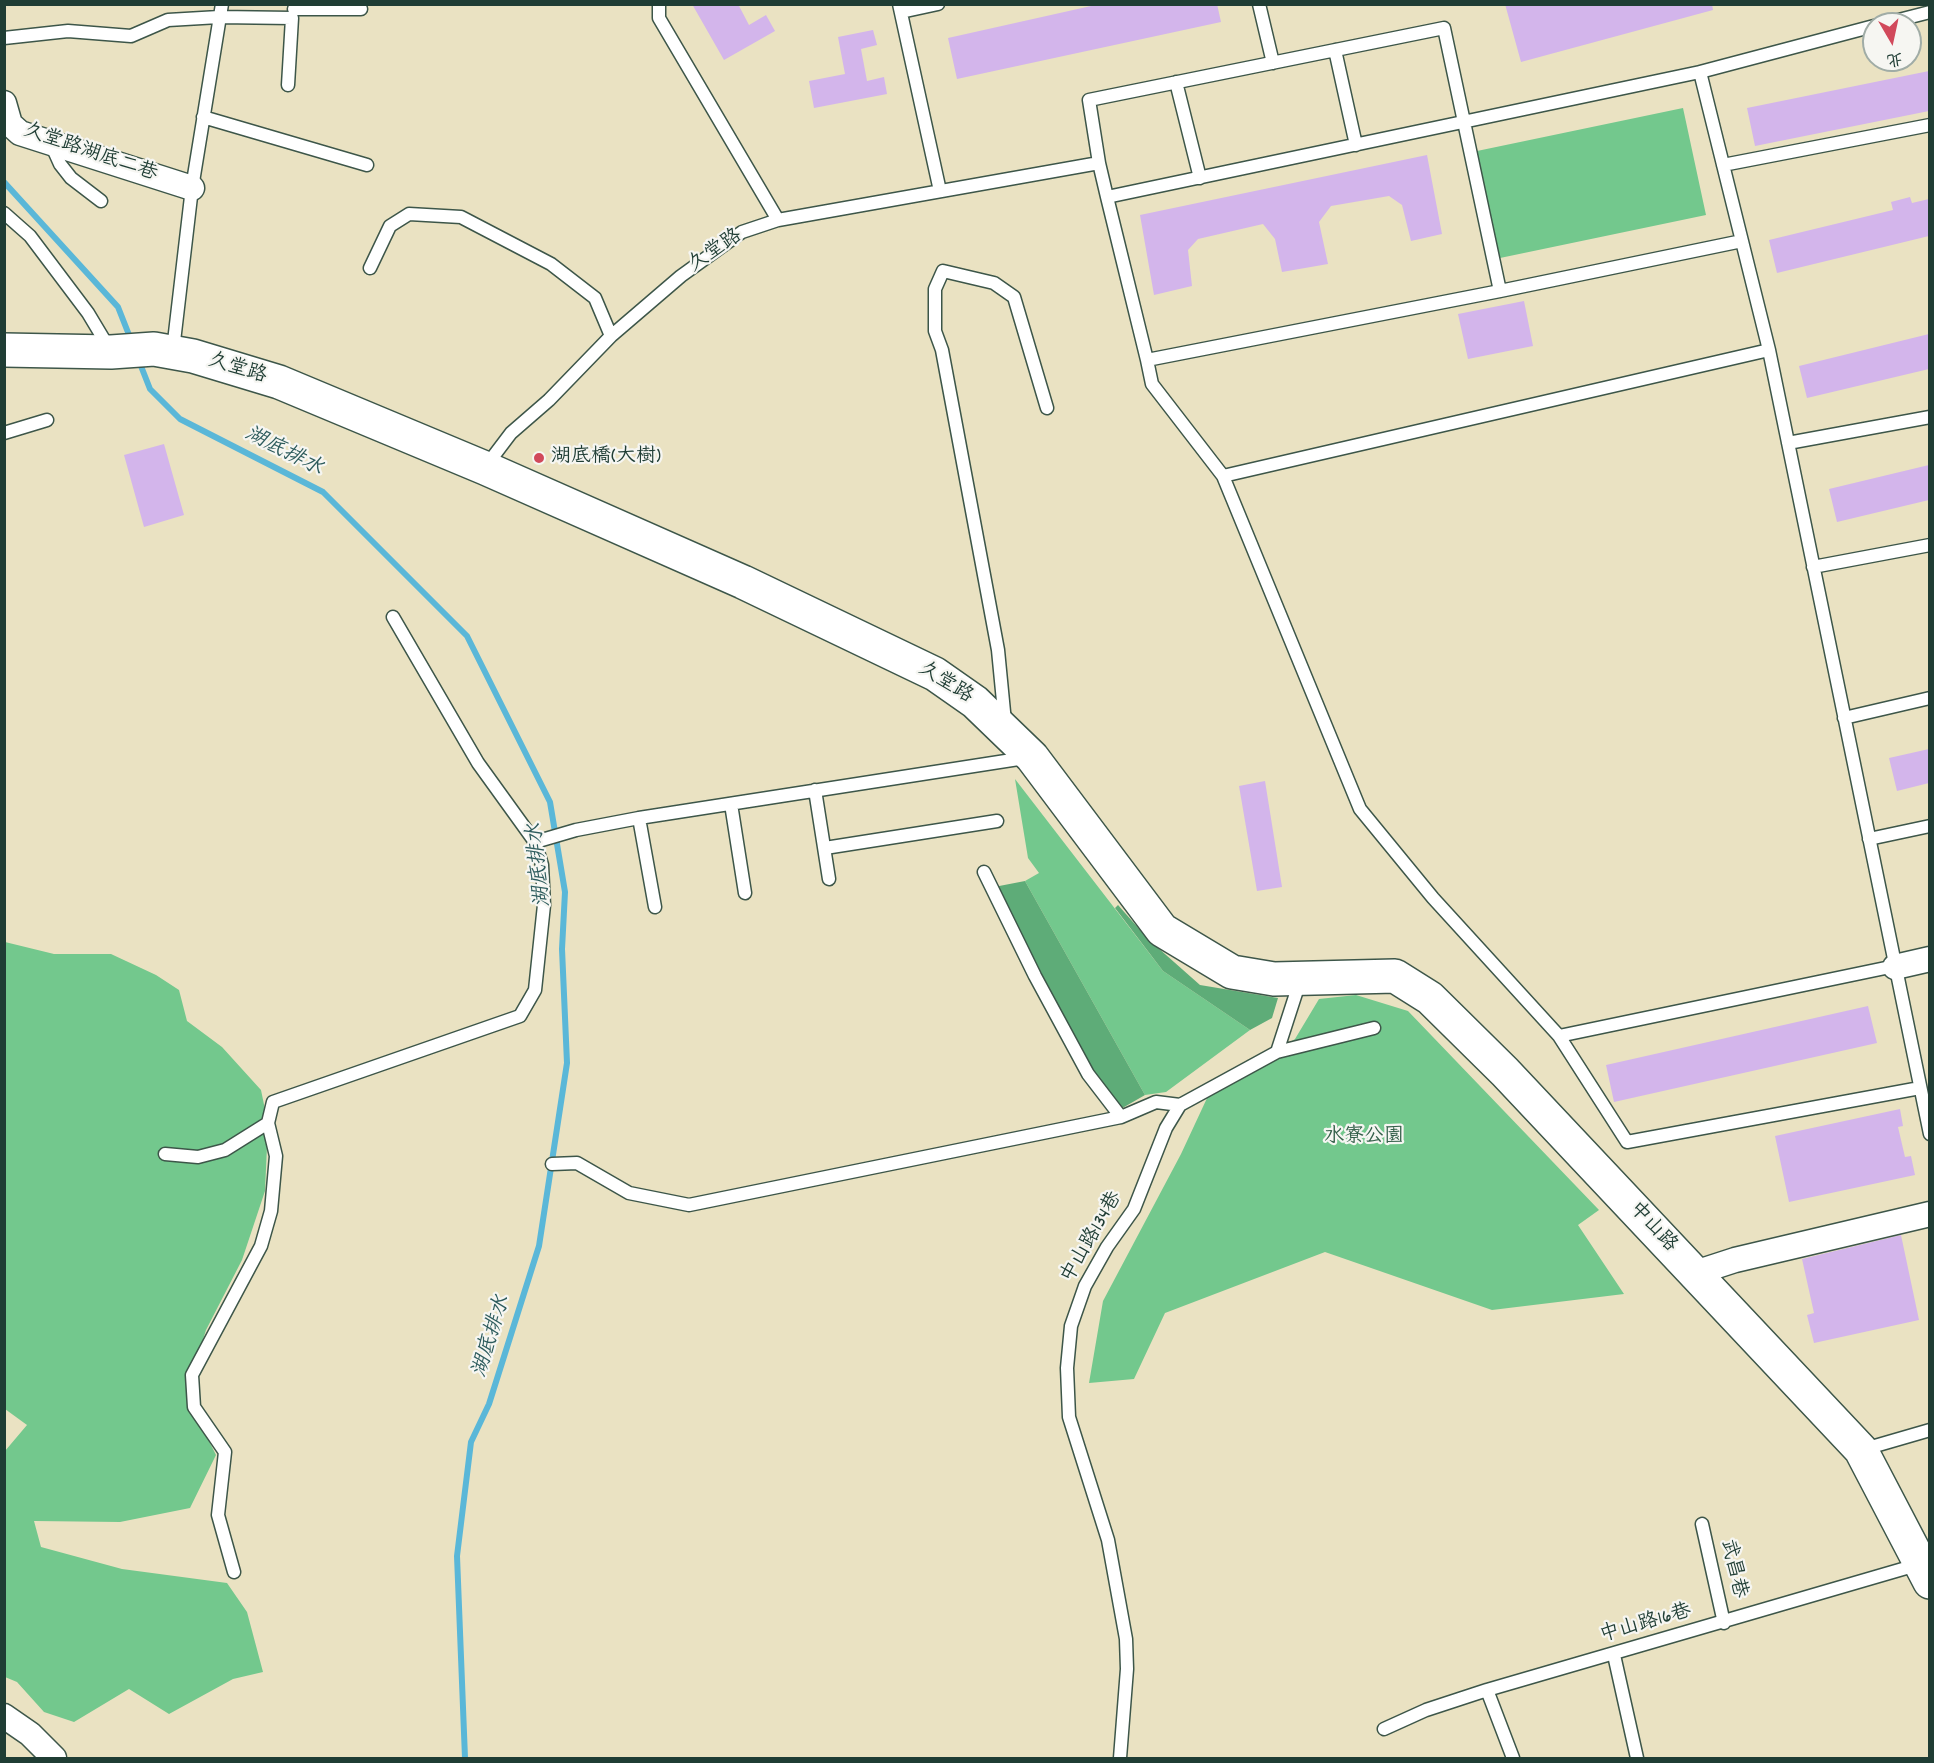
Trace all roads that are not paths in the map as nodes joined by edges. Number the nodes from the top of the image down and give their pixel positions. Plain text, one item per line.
1 (659, 4) edge
2 (938, 4) edge
3 (1259, 4) edge
4 (900, 8) edge
5 (361, 9) dead end
6 (293, 10) edge
7 (220, 11) edge
8 (1862, 29) edge
9 (4, 38) edge
10 (1335, 50) junction
11 (1273, 63) junction
12 (1700, 72) junction
13 (1176, 82) junction
14 (288, 86) dead end
15 (4, 103) edge
16 (203, 117) junction
17 (1465, 122) junction
18 (1929, 124) edge
19 (51, 143) junction
20 (1356, 145) junction
21 (1099, 163) junction
22 (367, 165) dead end
23 (1723, 165) junction
24 (1200, 178) junction
25 (192, 188) junction
26 (940, 191) junction
27 (1107, 197) junction
28 (101, 201) dead end
29 (4, 213) edge
30 (778, 220) junction
31 (1742, 241) junction
32 (370, 268) dead end
33 (1500, 291) junction
34 (611, 336) junction
35 (4, 350) edge
36 (163, 350) junction
37 (1769, 350) junction
38 (114, 351) junction
39 (1147, 360) junction
40 (1047, 408) dead end
41 (1929, 417) edge
42 (47, 420) dead end
43 (4, 433) edge
44 (1788, 443) junction
45 (485, 468) junction
46 (1223, 476) junction
47 (1929, 545) edge
48 (1814, 567) junction
49 (393, 617) dead end
50 (1929, 698) edge
51 (1844, 718) junction
52 (1005, 730) junction
53 (1032, 757) junction
54 (815, 790) junction
55 (731, 804) junction
56 (639, 818) junction
57 (997, 821) dead end
58 (1929, 826) edge
59 (1869, 839) junction
60 (535, 842) junction
61 (825, 848) junction
62 (984, 872) dead end
63 (829, 879) dead end
64 (745, 893) dead end
65 (655, 907) dead end
66 (1929, 959) edge
67 (1895, 966) junction
68 (1301, 977) junction
69 (1374, 1028) dead end
70 (1559, 1036) junction
71 (1277, 1052) junction
72 (1920, 1088) junction
73 (1180, 1105) junction
74 (1121, 1117) junction
75 (268, 1123) junction
76 (1929, 1134) edge
77 (165, 1154) dead end
78 (552, 1164) dead end
79 (1929, 1214) edge
80 (1695, 1273) junction
81 (1929, 1430) edge
82 (1860, 1450) junction
83 (1702, 1524) dead end
84 (234, 1572) dead end
85 (1925, 1573) edge
86 (1724, 1623) junction
87 (1614, 1655) junction
88 (1487, 1690) junction
89 (4, 1716) edge
90 (1384, 1729) dead end
91 (54, 1758) edge
92 (1120, 1758) edge
93 (1513, 1758) edge
94 (1637, 1758) edge

1 - 30 lane
2 - 4 lane
3 - 11 lane
4 - 26 lane
5 - 6 lane
6 - 7 lane
6 - 14 lane
7 - 9 lane
7 - 16 lane
8 - 12 lane
10 - 11 lane
10 - 17 lane
10 - 20 lane
11 - 13 lane
12 - 17 lane
12 - 23 lane
13 - 21 lane
13 - 24 lane
15 - 19 street, 久堂路湖底二巷
16 - 22 lane
16 - 25 lane
17 - 20 lane
17 - 33 lane
18 - 23 lane
19 - 25 street, 久堂路湖底二巷
19 - 28 lane
20 - 24 lane
21 - 26 lane, 久堂路
21 - 27 lane
23 - 31 lane
24 - 27 lane
25 - 36 lane
26 - 30 lane, 久堂路
27 - 39 lane
29 - 38 lane
30 - 34 lane, 久堂路
31 - 33 lane
31 - 37 lane
32 - 34 lane
33 - 39 lane
34 - 45 lane, 久堂路
35 - 38 street
36 - 38 street, 久堂路
36 - 45 street, 久堂路
37 - 44 lane
37 - 46 lane
39 - 46 lane
40 - 52 lane
41 - 44 lane
42 - 43 lane
44 - 48 lane
45 - 52 street, 久堂路
46 - 70 lane
47 - 48 lane
48 - 51 lane
49 - 60 lane
50 - 51 lane
51 - 59 lane
52 - 53 street, 久堂路
53 - 54 lane
53 - 68 street, 久堂路
54 - 55 lane
54 - 61 lane
55 - 56 lane
55 - 64 lane
56 - 60 lane
56 - 65 lane
57 - 61 lane
58 - 59 lane
59 - 67 lane
60 - 75 lane
61 - 63 lane
62 - 74 lane
66 - 67 street
67 - 70 lane
67 - 72 lane
68 - 71 lane
68 - 80 street, 中山路
69 - 71 lane
70 - 72 lane
71 - 73 lane
72 - 76 lane
73 - 74 lane
73 - 92 lane, 中山路134巷
74 - 78 lane
75 - 77 lane
75 - 84 lane
79 - 80 street
80 - 82 street, 中山路
81 - 82 lane
82 - 85 street, 中山路
83 - 86 lane, 武昌巷
85 - 86 lane, 中山路16巷
86 - 87 lane, 中山路16巷
87 - 88 lane, 中山路16巷
87 - 94 lane
88 - 90 lane, 中山路16巷
88 - 93 lane
89 - 91 street

